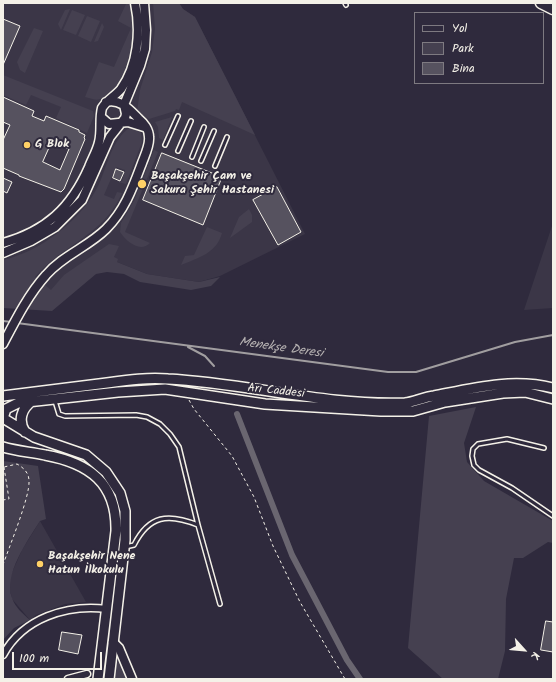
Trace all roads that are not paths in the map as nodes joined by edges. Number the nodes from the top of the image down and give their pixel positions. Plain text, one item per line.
1 (136, 3) edge
2 (144, 3) edge
3 (541, 3) edge
4 (553, 9) edge
5 (106, 102) junction
6 (124, 106) junction
7 (178, 116) dead end
8 (101, 118) junction
9 (191, 121) dead end
10 (118, 124) junction
11 (204, 127) dead end
12 (148, 129) junction
13 (214, 131) dead end
14 (227, 137) dead end
15 (165, 145) dead end
16 (178, 151) dead end
17 (192, 157) dead end
18 (202, 161) dead end
19 (215, 166) dead end
20 (3, 243) edge
21 (3, 253) edge
22 (3, 344) edge
23 (553, 388) edge
24 (3, 396) edge
25 (54, 399) junction
26 (553, 399) edge
27 (32, 401) junction
28 (3, 418) edge
29 (25, 432) junction
30 (3, 447) edge
31 (544, 448) dead end
32 (553, 516) edge
33 (198, 525) junction
34 (124, 547) junction
35 (220, 604) dead end
36 (107, 609) junction
37 (113, 642) junction
38 (3, 655) edge
39 (87, 674) dead end
40 (68, 679) edge
41 (98, 679) edge
42 (109, 679) edge
43 (132, 679) edge

1 - 5 street
2 - 6 street
3 - 4 highway
5 - 6 street
5 - 8 street
6 - 10 street
6 - 12 street
7 - 15 lane
8 - 10 street
8 - 20 street
9 - 16 lane
10 - 12 street
10 - 21 street
11 - 17 lane
12 - 22 street
13 - 18 lane
14 - 19 lane
23 - 24 main road, Arı Caddesi
25 - 26 main road, Arı Caddesi
25 - 27 main road, Arı Caddesi
25 - 33 lane
27 - 28 main road, Arı Caddesi
27 - 29 main road
28 - 29 main road
29 - 34 main road
30 - 36 main road
31 - 32 lane
33 - 34 lane
33 - 35 lane
34 - 37 main road
36 - 38 street
36 - 41 main road
37 - 42 main road
37 - 43 street
39 - 40 street

